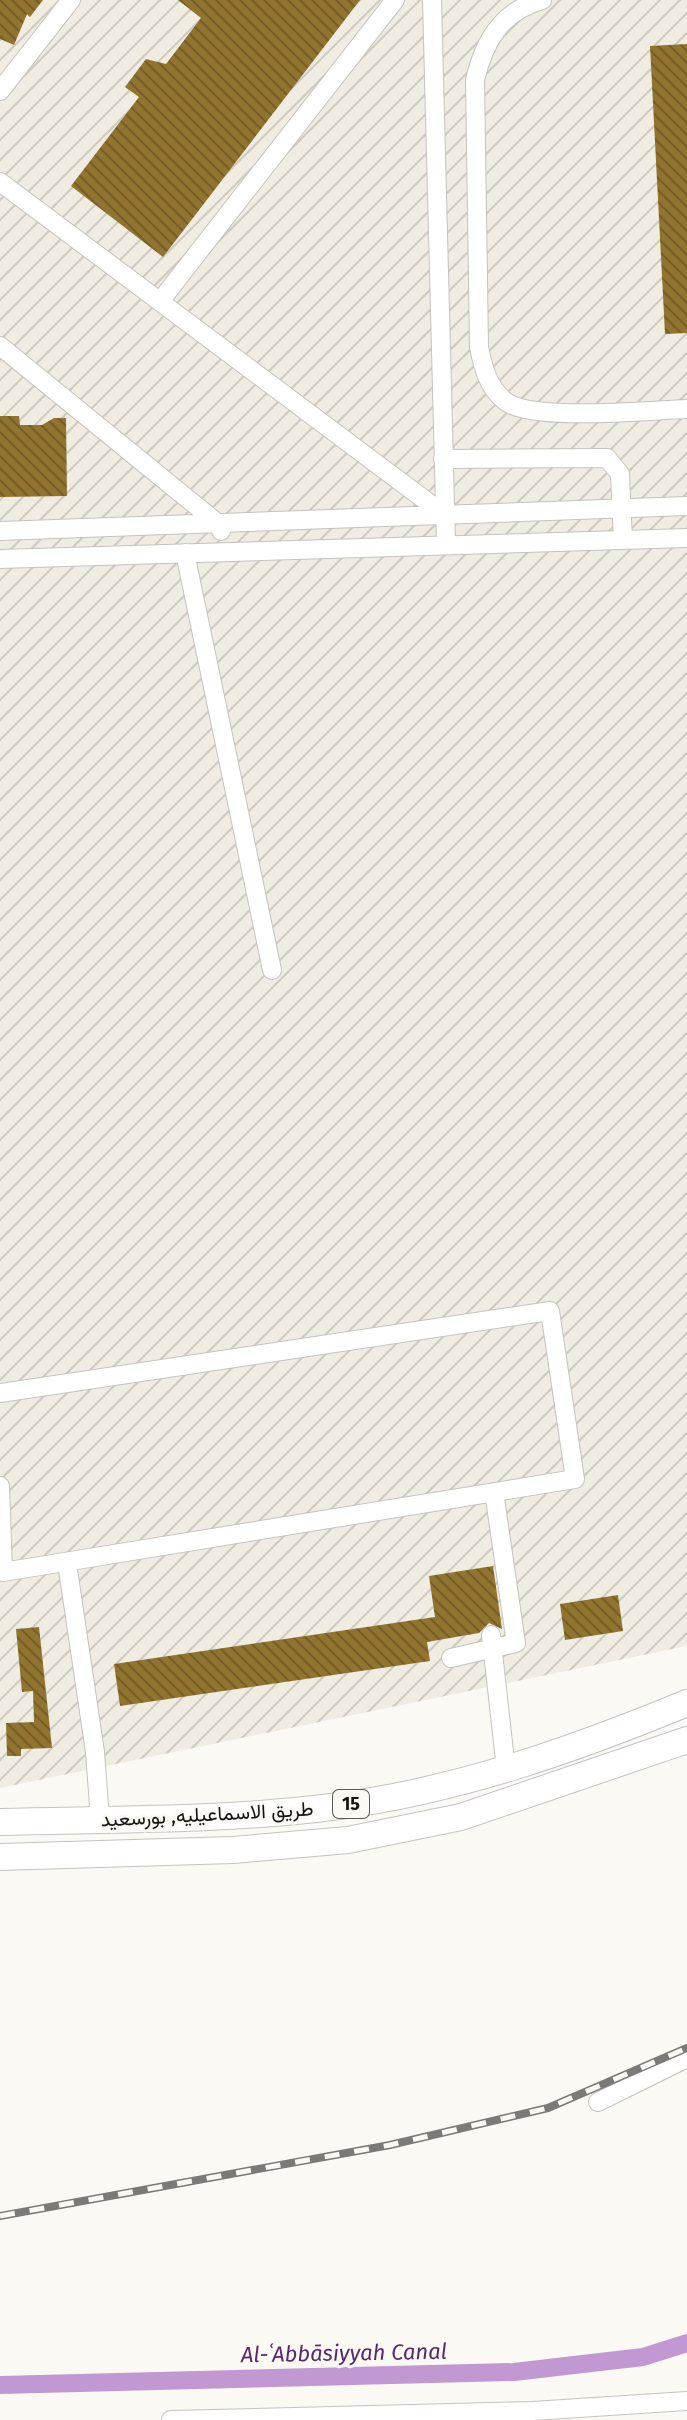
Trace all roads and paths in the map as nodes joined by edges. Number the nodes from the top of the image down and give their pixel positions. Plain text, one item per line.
1 (71, 0) edge
2 (395, 0) edge
3 (432, 0) edge
4 (542, 0) edge
5 (0, 91) edge
6 (0, 182) edge
7 (161, 300) junction
8 (0, 346) edge
9 (687, 409) edge
10 (443, 459) junction
11 (687, 506) edge
12 (622, 509) junction
13 (445, 515) junction
14 (221, 526) junction
15 (0, 531) edge
16 (687, 538) edge
17 (623, 540) junction
18 (446, 544) junction
19 (223, 552) junction
20 (185, 553) junction
21 (0, 559) edge
22 (272, 970) dead end
23 (0, 1393) edge
24 (0, 1486) edge
25 (494, 1492) junction
26 (67, 1563) junction
27 (492, 1641) junction
28 (451, 1658) dead end
29 (687, 1703) edge
30 (687, 1740) edge
31 (506, 1769) junction
32 (139, 1818) junction
33 (100, 1819) junction
34 (69, 1820) junction
35 (0, 1822) edge
36 (139, 1853) junction
37 (70, 1855) junction
38 (0, 1857) edge
39 (687, 2058) edge
40 (598, 2102) dead end
41 (687, 2401) edge
42 (171, 2420) edge

1 - 5 street
2 - 7 street
3 - 10 street
4 - 9 street
6 - 7 street
7 - 13 street
8 - 14 street
10 - 12 street
10 - 13 street
11 - 12 street
12 - 13 street
12 - 17 street
13 - 14 street
13 - 18 street
14 - 15 street
14 - 19 street
16 - 17 street
17 - 18 street
18 - 19 street
19 - 20 street
20 - 21 street
20 - 22 street
23 - 25 street
24 - 26 street
25 - 26 street
25 - 27 street
26 - 33 street
27 - 28 street
27 - 31 street
29 - 31 highway, طريق الاسماعيليه, بورسعيد / 15
30 - 36 highway, طريق الاسماعيليه, بورسعيد / 15
31 - 32 highway, طريق الاسماعيليه, بورسعيد / 15
32 - 33 highway, طريق الاسماعيليه, بورسعيد / 15
32 - 36 highway
33 - 34 highway, طريق الاسماعيليه, بورسعيد / 15
34 - 35 highway, طريق الاسماعيليه, بورسعيد / 15
34 - 37 highway
36 - 37 highway, طريق الاسماعيليه, بورسعيد / 15
37 - 38 highway, طريق الاسماعيليه, بورسعيد / 15
39 - 40 street
41 - 42 street

